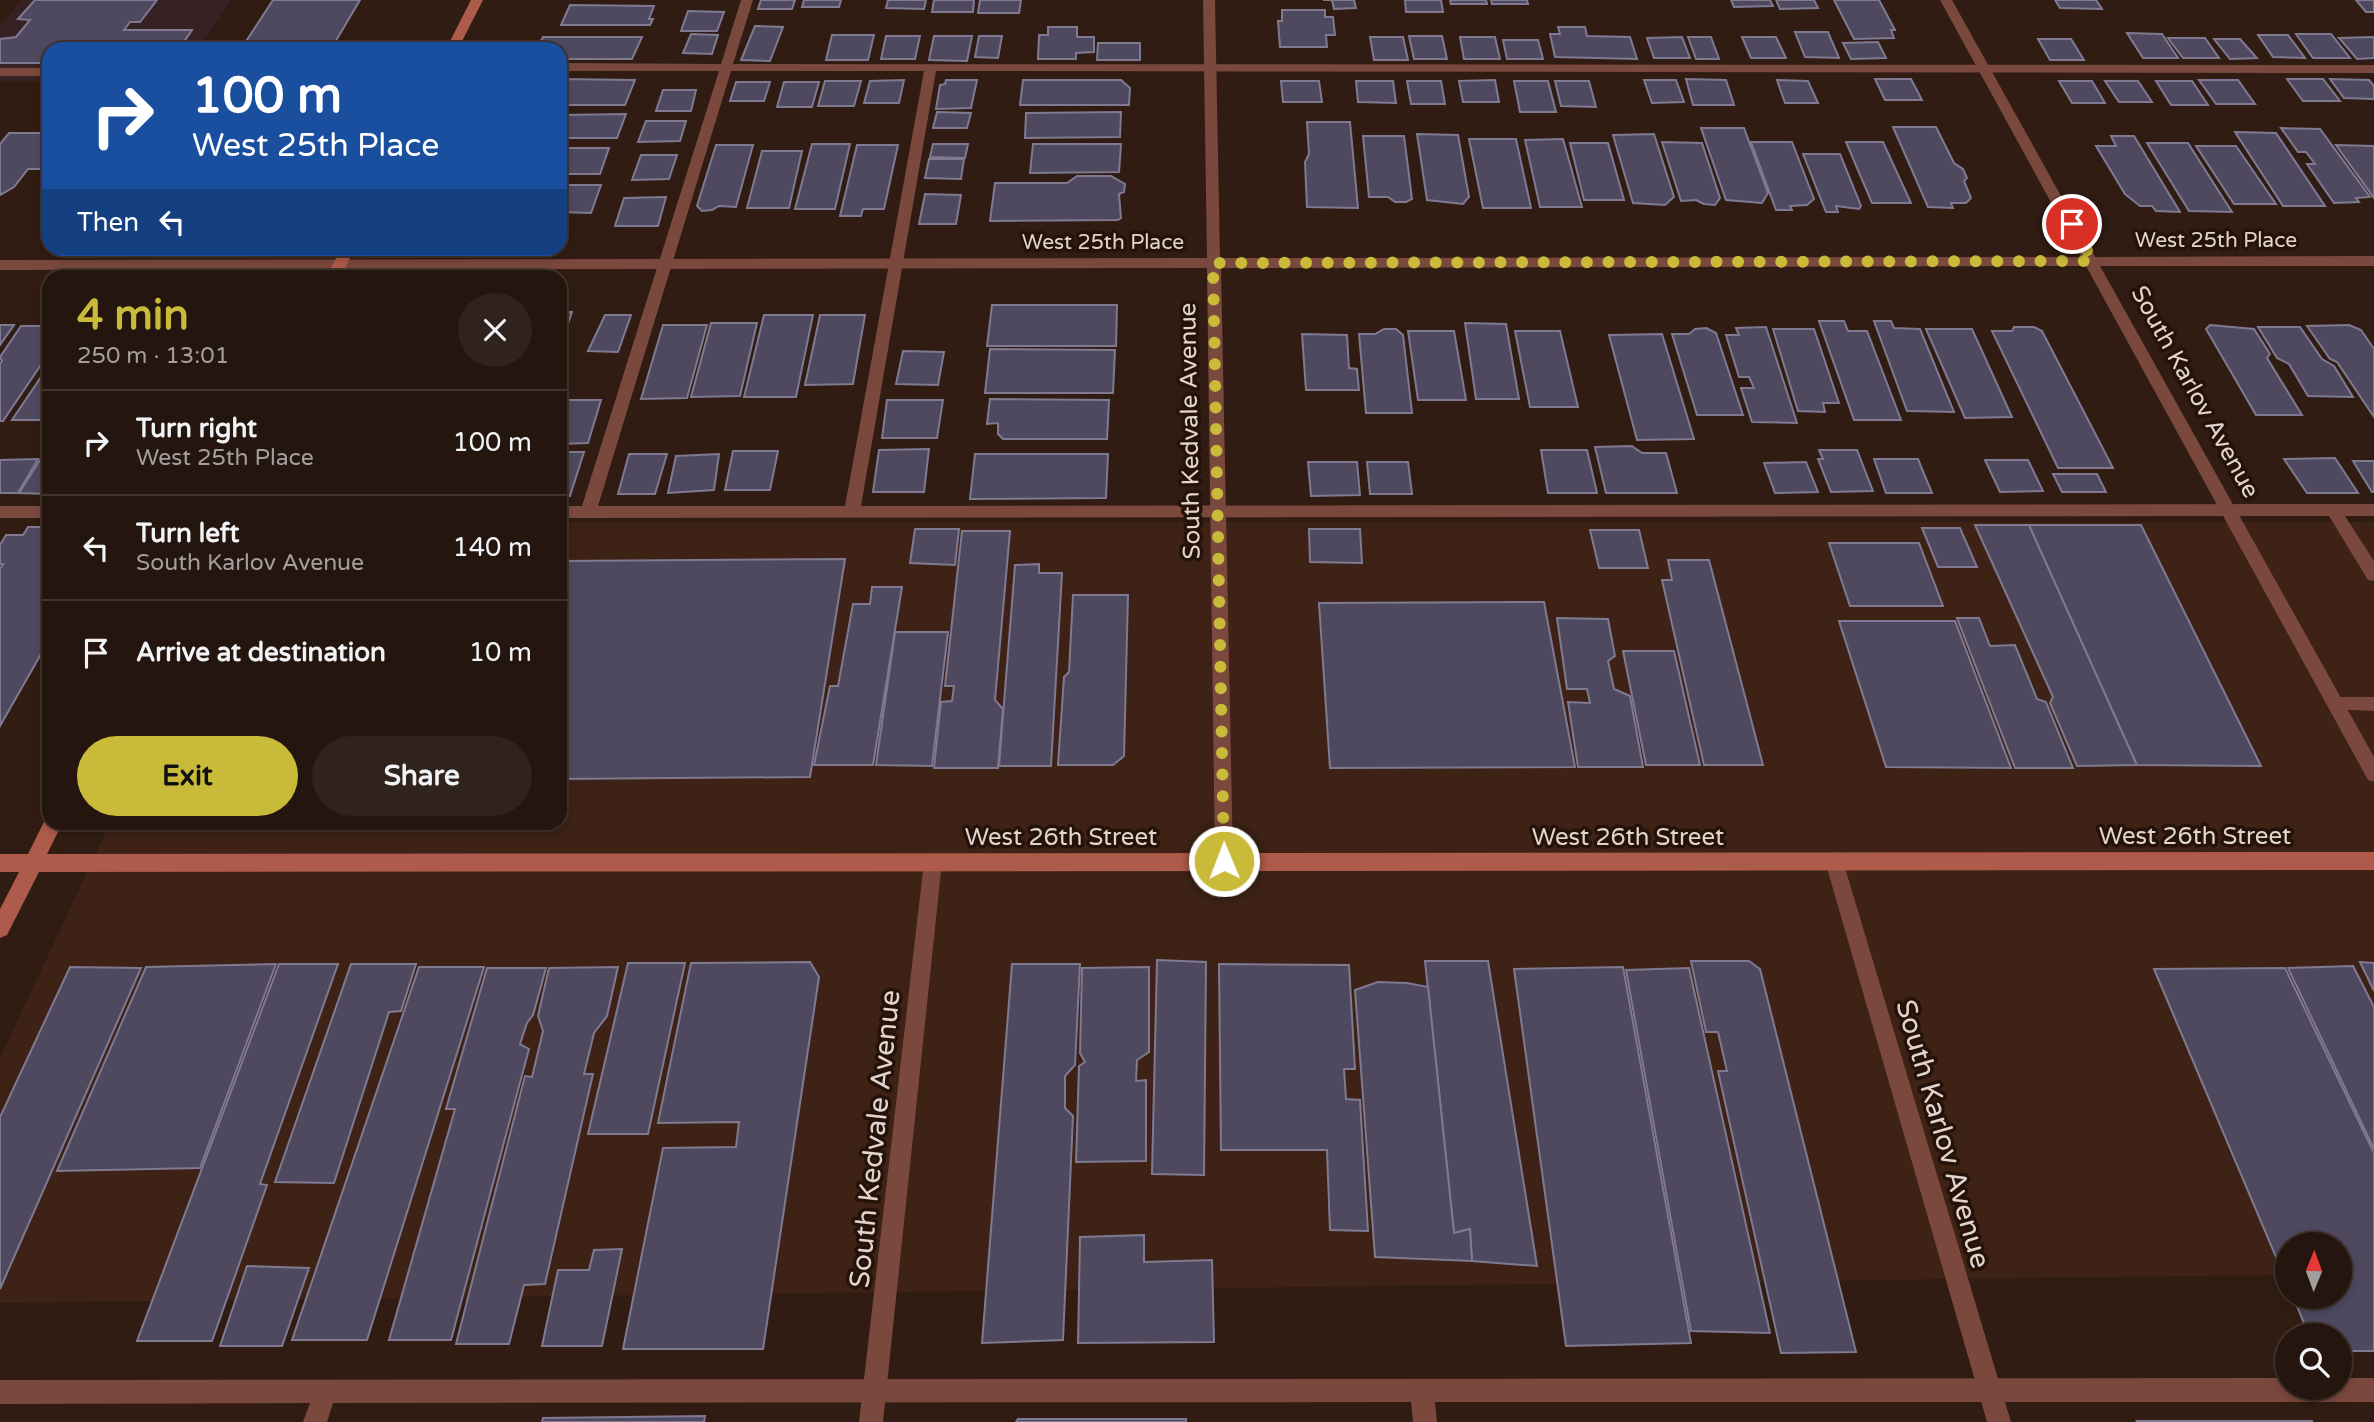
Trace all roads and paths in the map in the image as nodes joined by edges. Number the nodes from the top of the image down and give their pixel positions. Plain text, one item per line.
1 (477, 0) edge
2 (747, 0) edge
3 (1209, 0) edge
4 (1946, 0) edge
5 (456, 42) edge
6 (567, 67) edge
7 (727, 67) junction
8 (931, 67) junction
9 (1210, 68) junction
10 (1984, 68) junction
11 (2374, 69) edge
12 (0, 72) edge
13 (42, 72) edge
14 (2093, 261) junction
15 (2374, 261) edge
16 (897, 263) junction
17 (1213, 263) junction
18 (666, 264) junction
19 (0, 265) edge
20 (337, 270) edge
21 (2230, 510) junction
22 (2333, 510) junction
23 (2374, 510) edge
24 (1218, 511) junction
25 (0, 512) edge
26 (42, 512) edge
27 (567, 512) edge
28 (588, 512) junction
29 (852, 512) junction
30 (2374, 575) edge
31 (2336, 704) junction
32 (2374, 704) edge
33 (2374, 774) edge
34 (50, 830) edge
35 (1224, 861) junction
36 (1834, 861) junction
37 (2374, 861) edge
38 (933, 862) junction
39 (0, 863) edge
40 (34, 863) junction
41 (0, 929) edge
42 (1990, 1390) junction
43 (2374, 1390) edge
44 (0, 1392) edge
45 (325, 1392) junction
46 (875, 1392) junction
47 (1422, 1392) junction
48 (315, 1422) edge
49 (871, 1422) edge
50 (1425, 1422) edge
51 (1999, 1422) edge

1 - 5 main road
2 - 7 street
3 - 9 street, South Kedvale Avenue
4 - 10 street, South Karlov Avenue
6 - 7 street
7 - 8 street
7 - 18 street
8 - 9 street
8 - 16 street
9 - 10 street
9 - 17 street, South Kedvale Avenue
10 - 11 street
10 - 14 street, South Karlov Avenue
12 - 13 street
14 - 15 street, West 25th Place
14 - 17 street, West 25th Place
14 - 21 street, South Karlov Avenue
16 - 17 street, West 25th Place
16 - 18 street, West 25th Place
16 - 29 street
17 - 24 street, South Kedvale Avenue
18 - 20 street, West 25th Place
18 - 28 street
19 - 20 street, West 25th Place
21 - 22 street
21 - 24 street
21 - 31 street, South Karlov Avenue
22 - 23 street
22 - 30 street
24 - 29 street
24 - 35 street, South Kedvale Avenue
25 - 26 street
27 - 28 street
28 - 29 street
31 - 32 street
31 - 33 street, South Karlov Avenue
34 - 40 main road
35 - 36 main road, West 26th Street
35 - 38 main road, West 26th Street
36 - 37 main road, West 26th Street
36 - 42 street, South Karlov Avenue
38 - 40 main road, West 26th Street
38 - 46 street, South Kedvale Avenue
39 - 40 main road, West 26th Street
40 - 41 main road
42 - 43 street
42 - 47 street
42 - 51 street, South Karlov Avenue
44 - 45 street
45 - 46 street
45 - 48 street
46 - 47 street
46 - 49 street, South Kedvale Avenue
47 - 50 street

